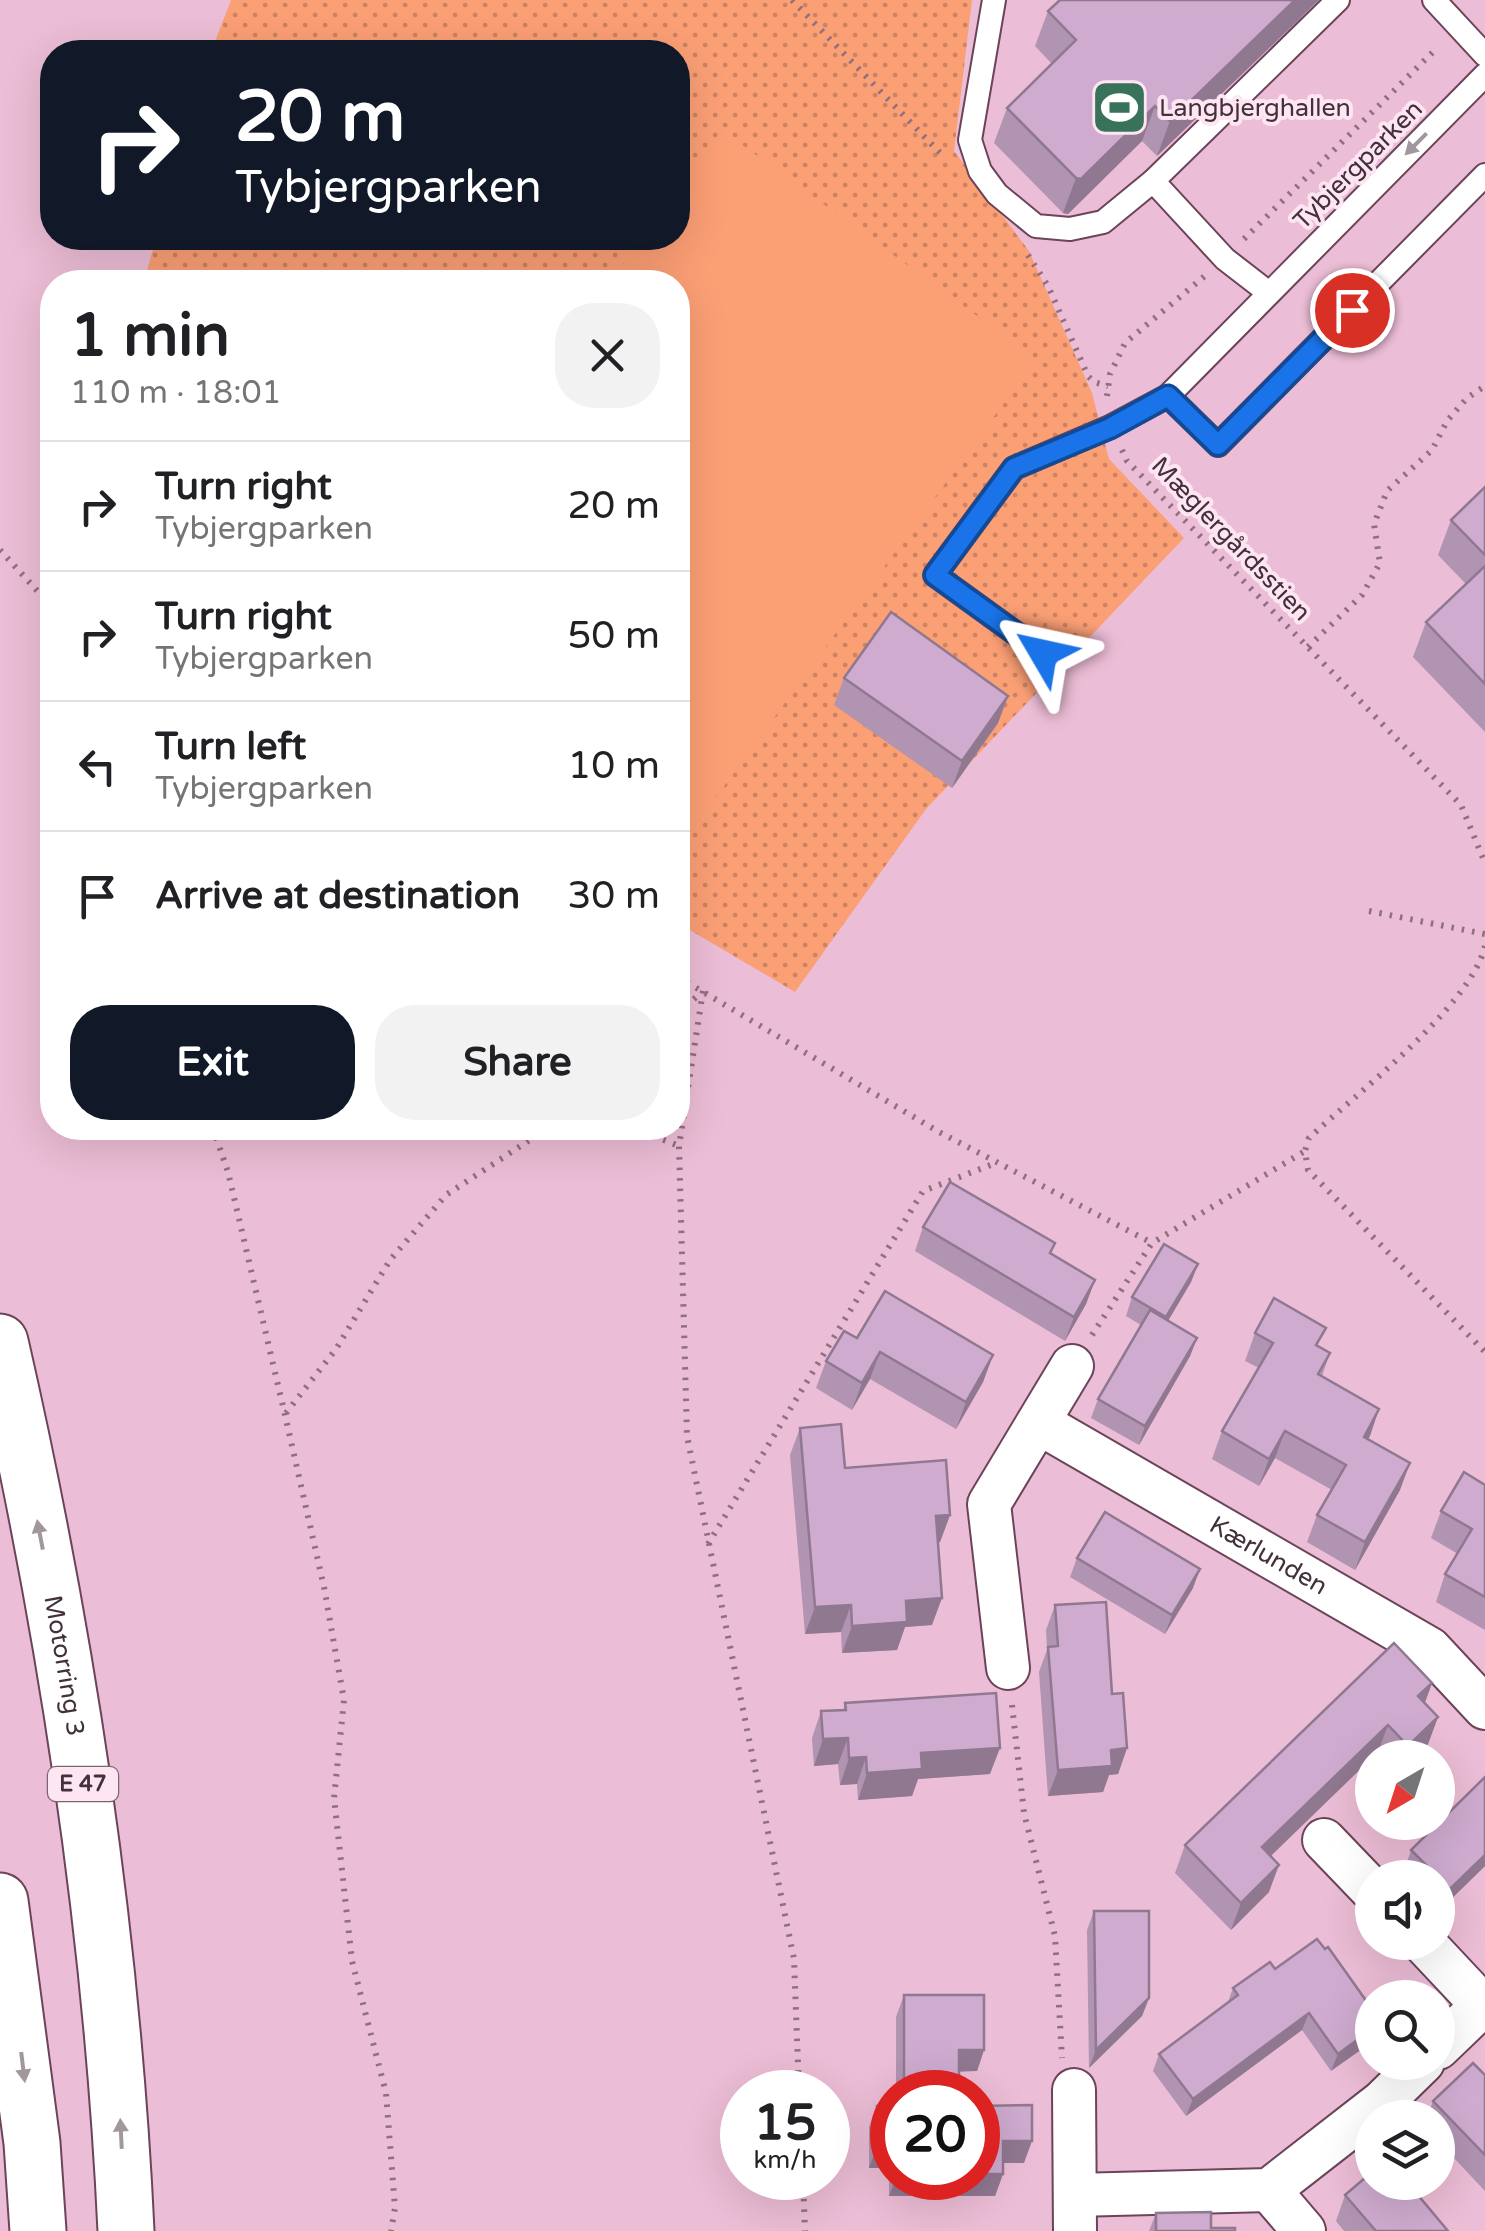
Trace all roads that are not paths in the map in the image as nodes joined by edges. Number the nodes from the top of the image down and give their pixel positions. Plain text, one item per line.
1 (994, 0) edge
2 (1338, 0) edge
3 (1434, 0) edge
4 (1485, 55) edge
5 (1485, 75) edge
6 (1485, 175) edge
7 (1153, 180) junction
8 (1270, 293) junction
9 (1168, 396) junction
10 (1043, 653) dead end
11 (0, 1342) edge
12 (1072, 1366) road end
13 (1039, 1423) junction
14 (1008, 1668) road end
15 (1485, 1708) edge
16 (1324, 1840) dead end
17 (1355, 1872) edge
18 (0, 1901) edge
19 (1440, 1960) edge
20 (1484, 2005) edge
21 (1455, 2032) edge
22 (1405, 2080) edge
23 (1074, 2090) road end
24 (1269, 2190) junction
25 (1075, 2213) edge
26 (38, 2231) edge
27 (126, 2231) edge
28 (1304, 2231) edge

1 - 7 lane
2 - 7 lane
3 - 4 lane
5 -> 8 lane, Tybjergparken
6 - 9 lane
7 - 8 lane
8 - 9 lane, Tybjergparken
9 - 10 lane, Tybjergparken
27 -> 11 highway, Motorring 3 / E 47
12 - 13 street
13 - 14 street
13 - 15 street, Kærlunden
16 - 17 street
18 -> 26 highway
19 - 20 street
20 - 21 street
22 - 24 street
23 - 25 street
24 - 25 street
24 - 28 street

